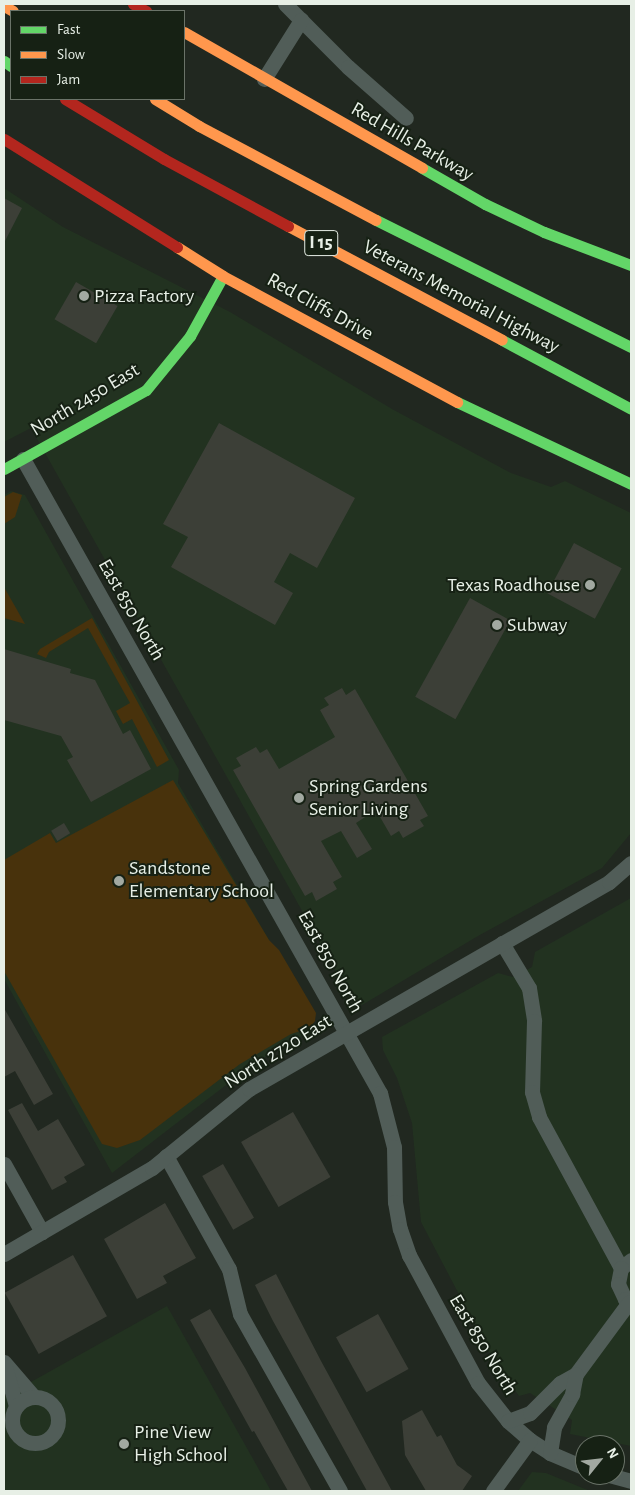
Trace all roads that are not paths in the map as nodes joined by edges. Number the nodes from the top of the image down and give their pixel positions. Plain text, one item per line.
1 (133, 4) edge
2 (285, 4) edge
3 (144, 10) edge
4 (301, 20) junction
5 (185, 33) edge
6 (264, 79) junction
7 (67, 100) edge
8 (156, 100) edge
9 (406, 118) dead end
10 (4, 139) edge
11 (631, 265) edge
12 (223, 276) junction
13 (530, 295) junction
14 (631, 338) edge
15 (631, 347) edge
16 (631, 409) edge
17 (22, 459) junction
18 (4, 470) edge
19 (631, 484) edge
20 (631, 864) edge
21 (502, 943) junction
22 (347, 1032) junction
23 (166, 1156) junction
24 (4, 1164) edge
25 (42, 1232) junction
26 (4, 1254) edge
27 (626, 1264) edge
28 (630, 1303) edge
29 (4, 1362) edge
30 (576, 1374) junction
31 (33, 1396) junction
32 (16, 1406) junction
33 (508, 1421) junction
34 (530, 1440) junction
35 (550, 1453) junction
36 (575, 1464) edge
37 (340, 1491) edge
38 (493, 1491) edge

1 - 3 main road
2 - 4 street
4 - 6 street
4 - 9 street
5 - 6 main road, Red Hills Parkway
6 - 11 main road, Red Hills Parkway
7 - 16 main road, Veterans Memorial Highway / I 15
8 - 13 main road, Veterans Memorial Highway / I 15
10 - 12 main road, Red Cliffs Drive
12 - 17 main road, North 2450 East
12 - 19 main road, Red Cliffs Drive
13 - 14 main road
13 - 15 main road, Veterans Memorial Highway / I 15
17 - 18 main road, North 2450 East
17 - 22 street, East 850 North
20 - 21 street, North 2720 East
21 - 22 street, North 2720 East
21 - 27 street
22 - 23 street, North 2720 East
22 - 33 street, East 850 North
23 - 25 street, North 2720 East
23 - 37 street
24 - 25 street
25 - 26 street, North 2720 East
27 - 28 street
28 - 30 street
29 - 31 street
29 - 32 street
30 - 33 street
30 - 35 street
31 - 32 street
31 - 32 street
33 - 34 street, East 850 North
34 - 35 street, East 850 North
34 - 38 street
35 - 36 street, East 850 North

